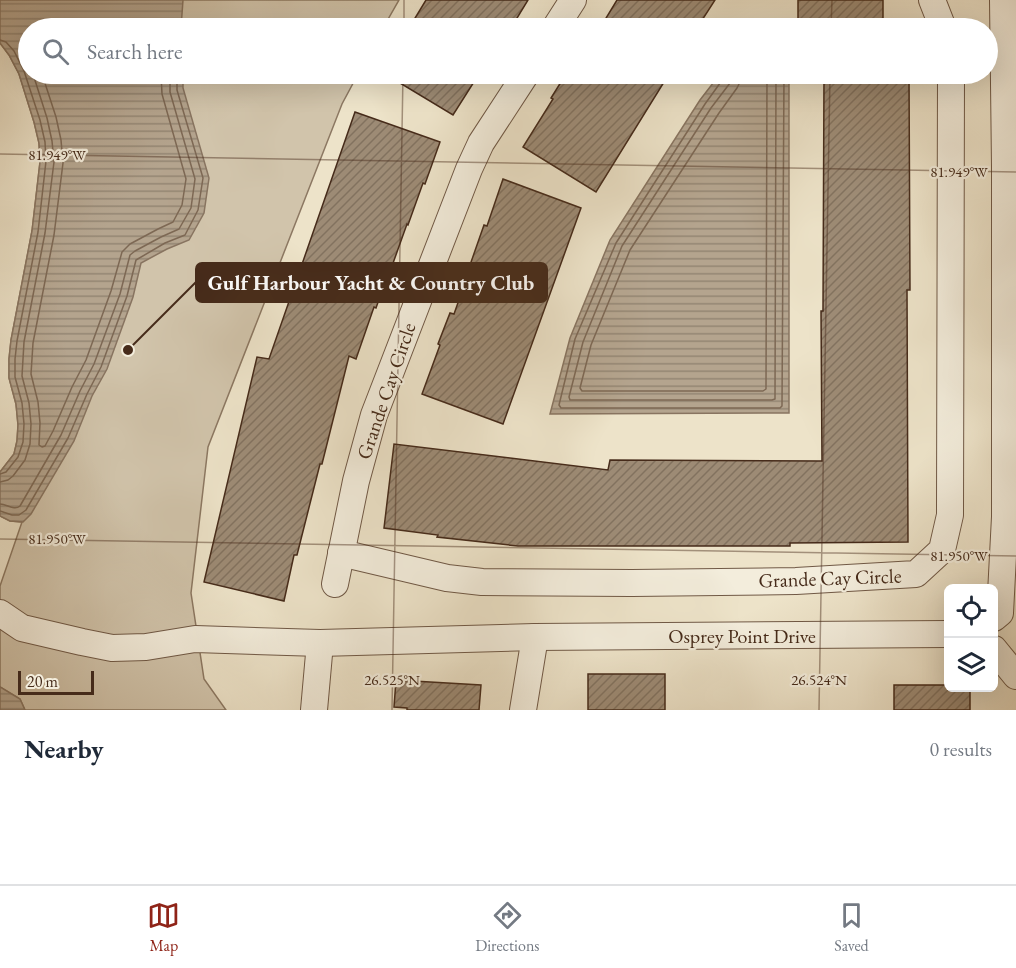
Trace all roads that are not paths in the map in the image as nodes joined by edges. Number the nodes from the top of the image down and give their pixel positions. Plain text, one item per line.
1 (573, 0) edge
2 (932, 0) edge
3 (1003, 0) edge
4 (561, 18) edge
5 (939, 18) edge
6 (519, 84) edge
7 (951, 84) edge
8 (341, 553) junction
9 (335, 584) dead end
10 (0, 613) edge
11 (998, 614) edge
12 (944, 634) edge
13 (535, 637) junction
14 (320, 643) junction
15 (998, 655) edge
16 (1016, 676) edge
17 (314, 710) edge
18 (523, 710) edge

1 - 4 street
2 - 5 street
3 - 11 street
6 - 8 street, Grande Cay Circle
7 - 8 street, Grande Cay Circle
8 - 9 street, Grande Cay Circle
10 - 14 street, Osprey Point Drive
12 - 13 street, Osprey Point Drive
13 - 14 street, Osprey Point Drive
13 - 18 street
14 - 17 street
15 - 16 street

